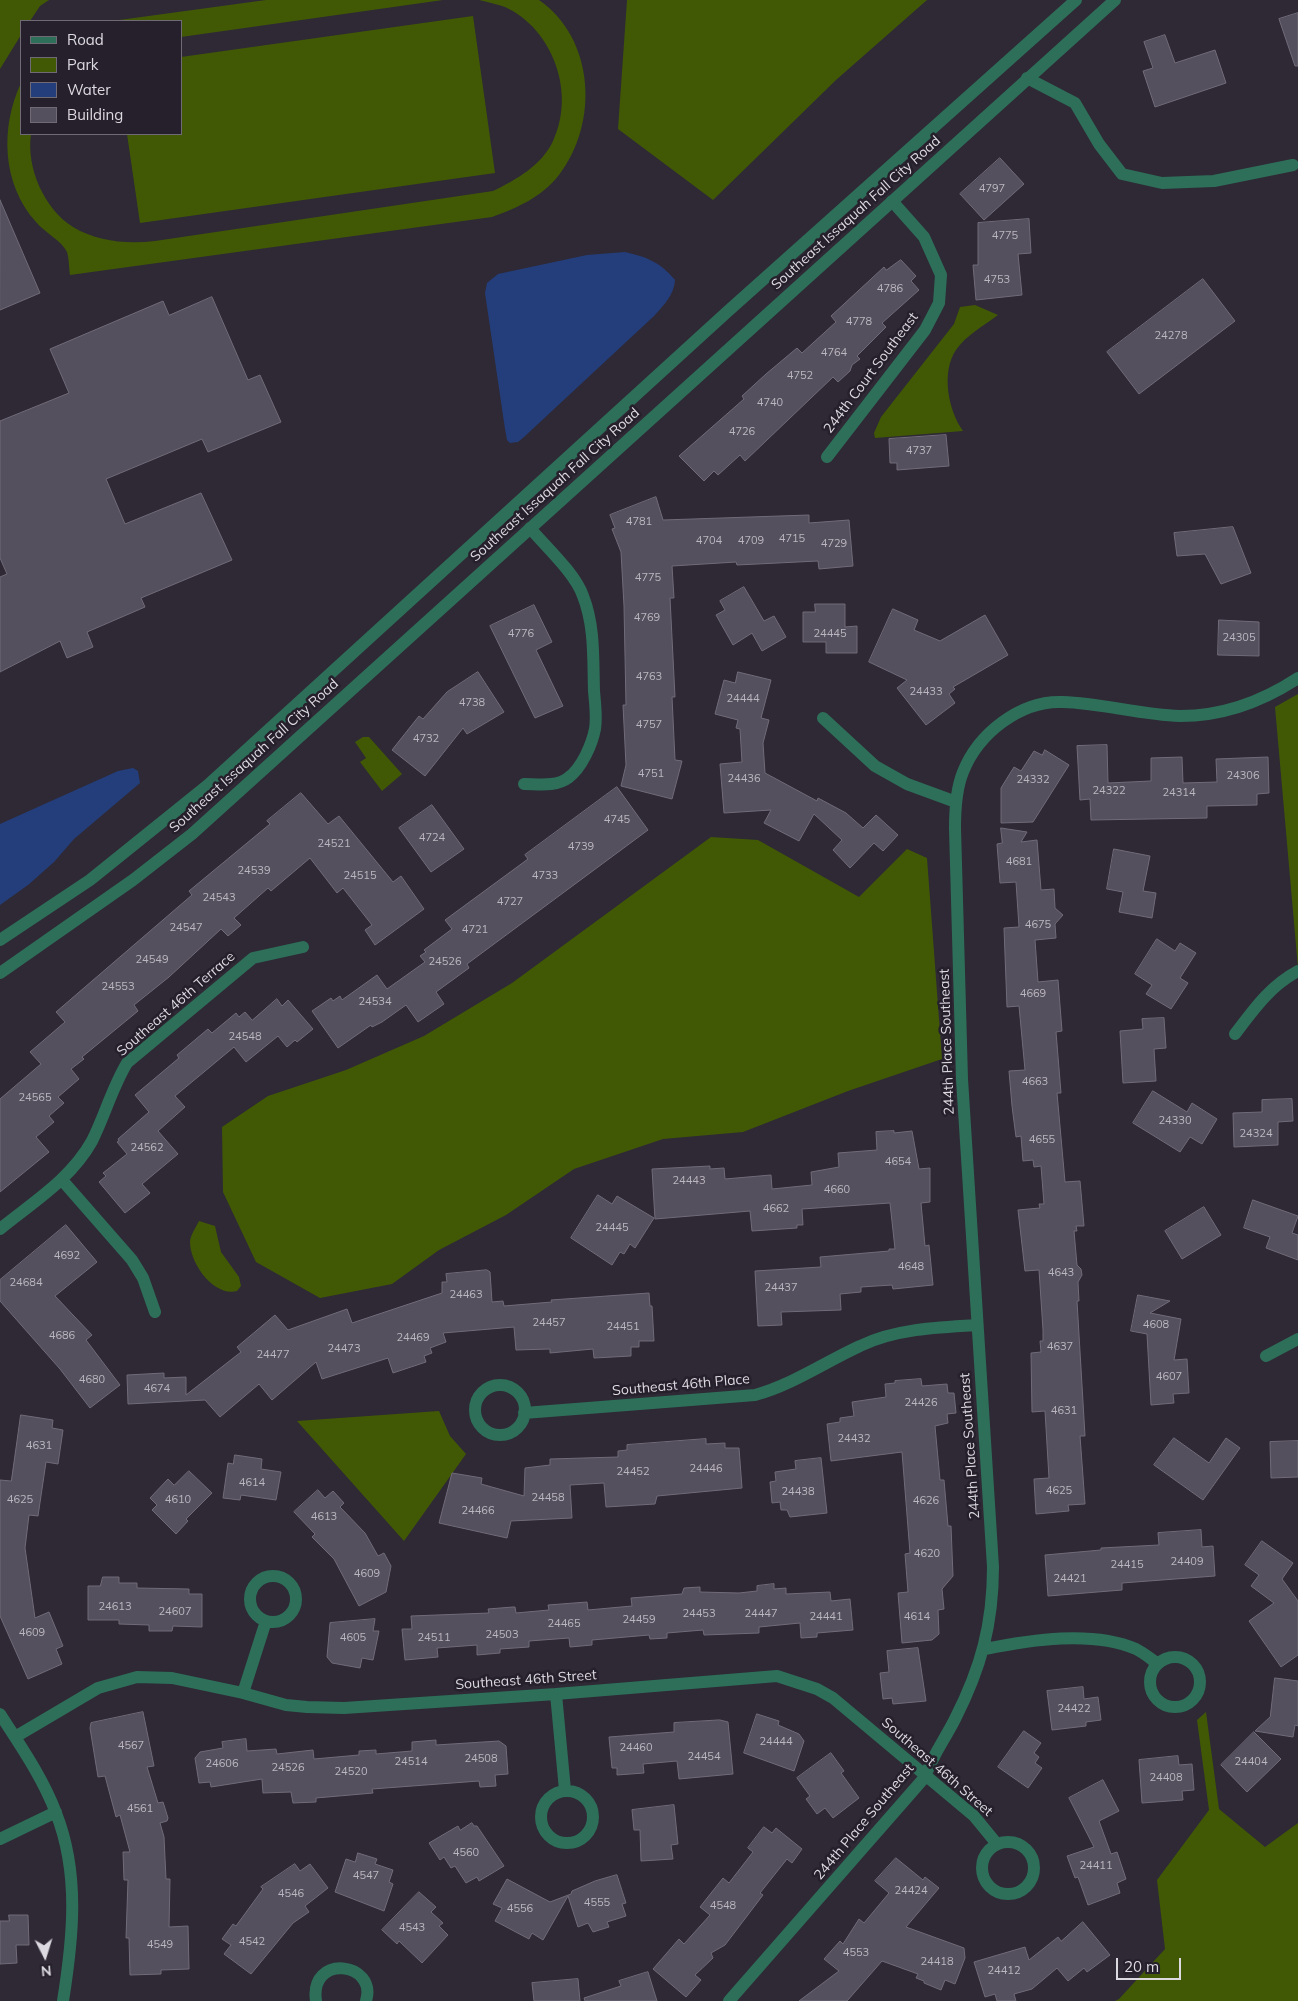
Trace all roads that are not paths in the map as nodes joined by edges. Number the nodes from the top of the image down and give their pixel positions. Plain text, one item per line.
1 (1076, 0) edge
2 (1115, 0) edge
3 (1027, 78) junction
4 (1293, 165) dead end
5 (892, 201) junction
6 (827, 457) dead end
7 (530, 528) junction
8 (1298, 678) edge
9 (823, 718) dead end
10 (524, 784) dead end
11 (956, 802) junction
12 (0, 940) edge
13 (303, 947) dead end
14 (1298, 971) edge
15 (0, 973) edge
16 (1235, 1034) dead end
17 (62, 1180) junction
18 (0, 1229) edge
19 (155, 1312) dead end
20 (977, 1325) junction
21 (1298, 1339) edge
22 (1266, 1356) dead end
23 (524, 1413) dead end
24 (266, 1621) dead end
25 (985, 1649) junction
26 (1158, 1664) dead end
27 (244, 1693) junction
28 (556, 1694) junction
29 (0, 1714) edge
30 (14, 1737) junction
31 (925, 1777) junction
32 (565, 1790) junction
33 (56, 1812) junction
34 (0, 1839) edge
35 (997, 1844) junction
36 (63, 2001) edge
37 (316, 2001) edge
38 (366, 2001) edge
39 (729, 2001) edge

1 - 12 street, Southeast Issaquah Fall City Road
2 - 3 street, Southeast Issaquah Fall City Road
3 - 4 street
3 - 5 street, Southeast Issaquah Fall City Road
5 - 6 street, 244th Court Southeast
5 - 7 street, Southeast Issaquah Fall City Road
7 - 10 street
7 - 15 street, Southeast Issaquah Fall City Road
8 - 11 street, 244th Place Southeast
9 - 11 street
11 - 20 street, 244th Place Southeast
13 - 17 street, Southeast 46th Terrace
14 - 16 street
17 - 18 street, Southeast 46th Terrace
17 - 19 street
20 - 23 street, Southeast 46th Place
20 - 25 street, 244th Place Southeast
21 - 22 street
24 - 27 street
25 - 26 street
25 - 31 street, 244th Place Southeast
27 - 28 street, Southeast 46th Street
27 - 30 street, Southeast 46th Street
28 - 31 street, Southeast 46th Street
28 - 32 street
29 - 30 street
30 - 33 street
31 - 35 street, Southeast 46th Street
31 - 39 street, 244th Place Southeast
32 - 32 street
33 - 34 street
33 - 36 street
35 - 35 street
37 - 38 street

